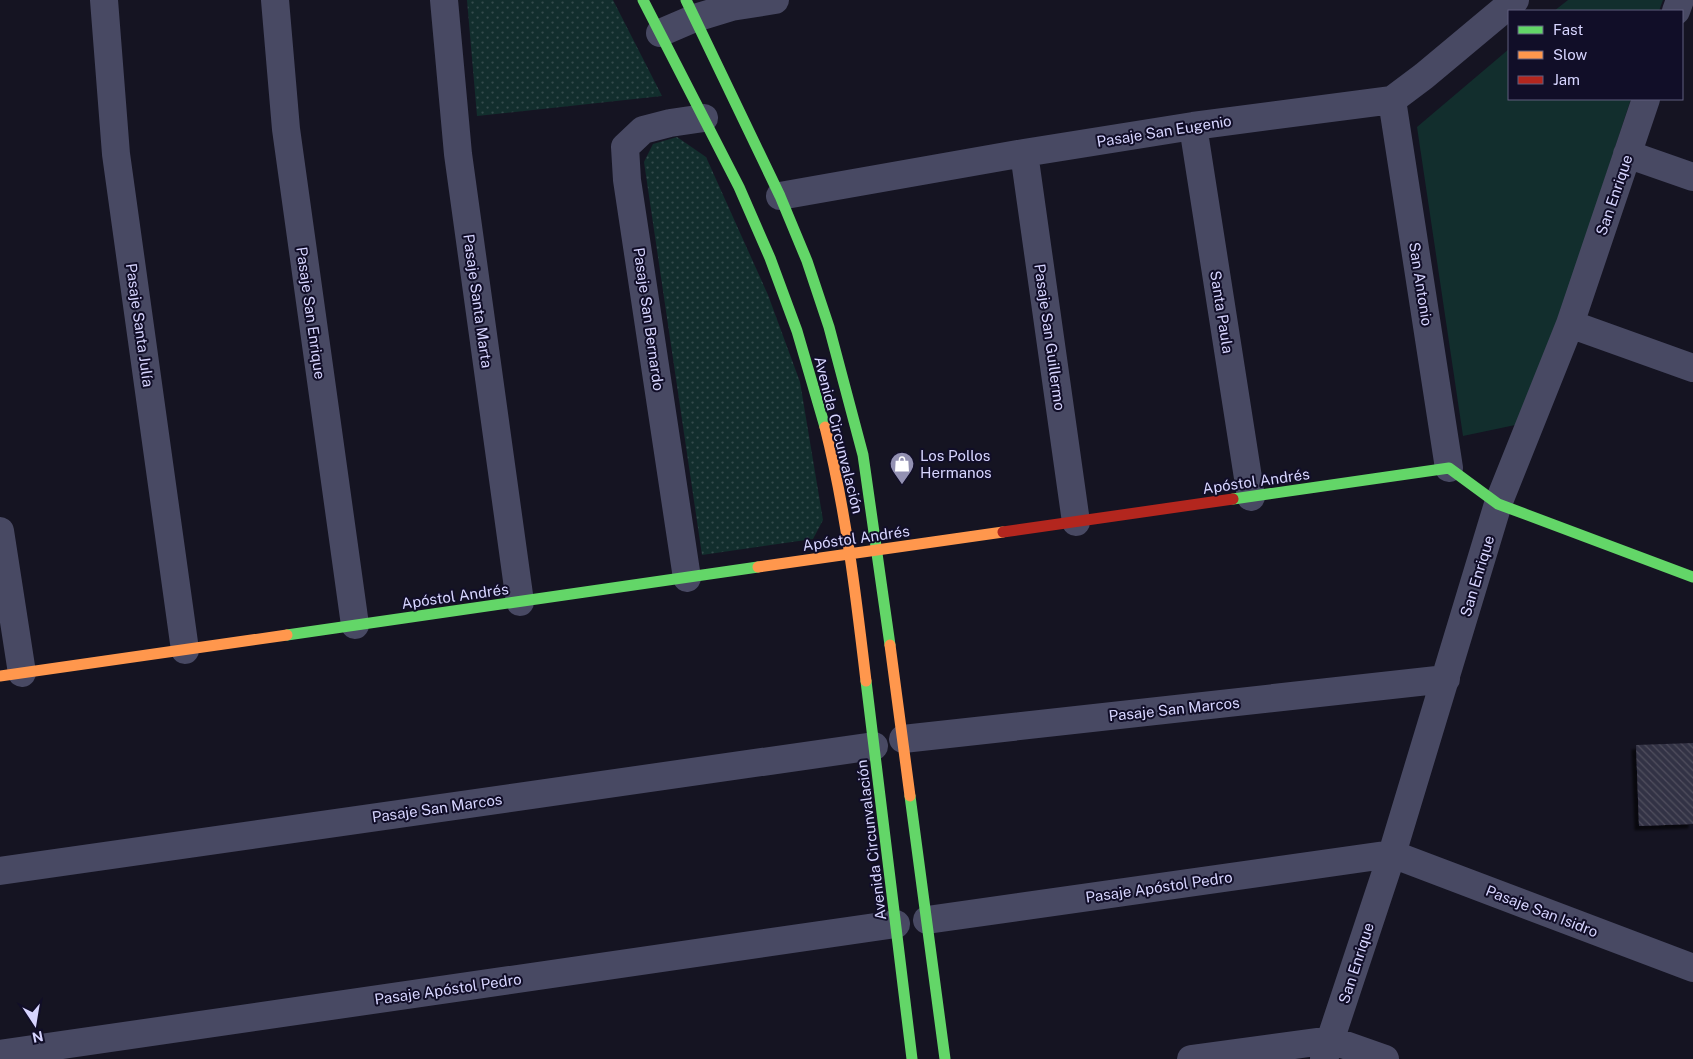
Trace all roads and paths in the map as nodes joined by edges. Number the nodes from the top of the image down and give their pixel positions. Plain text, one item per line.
1 (104, 0) edge
2 (275, 0) edge
3 (444, 0) edge
4 (643, 0) edge
5 (775, 0) edge
6 (1514, 0) edge
7 (690, 9) edge
8 (660, 34) junction
9 (1392, 100) junction
10 (1646, 100) edge
11 (704, 118) junction
12 (1193, 126) junction
13 (1024, 153) junction
14 (1628, 154) junction
15 (1693, 177) edge
16 (780, 196) junction
17 (1570, 324) junction
18 (1693, 368) edge
19 (1449, 468) junction
20 (1250, 497) junction
21 (1498, 504) junction
22 (1076, 522) junction
23 (0, 531) edge
24 (878, 550) junction
25 (850, 554) junction
26 (1693, 577) edge
27 (686, 578) junction
28 (520, 602) junction
29 (355, 625) junction
30 (185, 650) junction
31 (11, 675) edge
32 (1446, 680) junction
33 (903, 739) junction
34 (874, 746) junction
35 (1392, 854) junction
36 (0, 871) edge
37 (927, 920) junction
38 (896, 924) junction
39 (1693, 968) edge
40 (1328, 1049) edge
41 (2, 1053) edge
42 (912, 1059) edge
43 (945, 1059) edge
44 (1191, 1059) edge
45 (1385, 1059) edge

1 - 30 street, Pasaje Santa Julía
2 - 29 street, Pasaje San Enrique
3 - 28 street, Pasaje Santa Marta
4 - 8 street, Avenida Circunvalación
5 - 7 street
6 - 9 street, Pasaje San Eugenio
7 - 8 street
7 - 16 street, Avenida Circunvalación
8 - 11 street, Avenida Circunvalación
9 - 12 street, Pasaje San Eugenio
9 - 19 street, San Antonio
10 - 14 street, San Enrique
11 - 25 street, Avenida Circunvalación
11 - 27 street, Pasaje San Bernardo
12 - 13 street, Pasaje San Eugenio
12 - 20 street, Santa Paula
13 - 16 street, Pasaje San Eugenio
13 - 22 street, Pasaje San Guillermo
14 - 15 street
14 - 17 street, San Enrique
16 - 24 street, Avenida Circunvalación
17 - 18 street
17 - 21 street, San Enrique
19 - 20 street, Apóstol Andrés
19 - 21 street
20 - 22 street, Apóstol Andrés
21 - 26 street
21 - 32 street, San Enrique
22 - 24 street, Apóstol Andrés
23 - 31 street
24 - 25 street, Apóstol Andrés
24 - 33 street, Avenida Circunvalación
25 - 27 street, Apóstol Andrés
25 - 34 street, Avenida Circunvalación
27 - 28 street, Apóstol Andrés
28 - 29 street, Apóstol Andrés
29 - 30 street, Apóstol Andrés
30 - 31 street, Apóstol Andrés
32 - 33 street, Pasaje San Marcos
32 - 35 street, San Enrique
33 - 37 street, Avenida Circunvalación
34 - 36 street, Pasaje San Marcos
34 - 38 street, Avenida Circunvalación
35 - 37 street, Pasaje Apóstol Pedro
35 - 39 street, Pasaje San Isidro
35 - 40 street, San Enrique
37 - 43 street, Avenida Circunvalación
38 - 41 street, Pasaje Apóstol Pedro
38 - 42 street, Avenida Circunvalación
40 - 44 street
40 - 45 street

